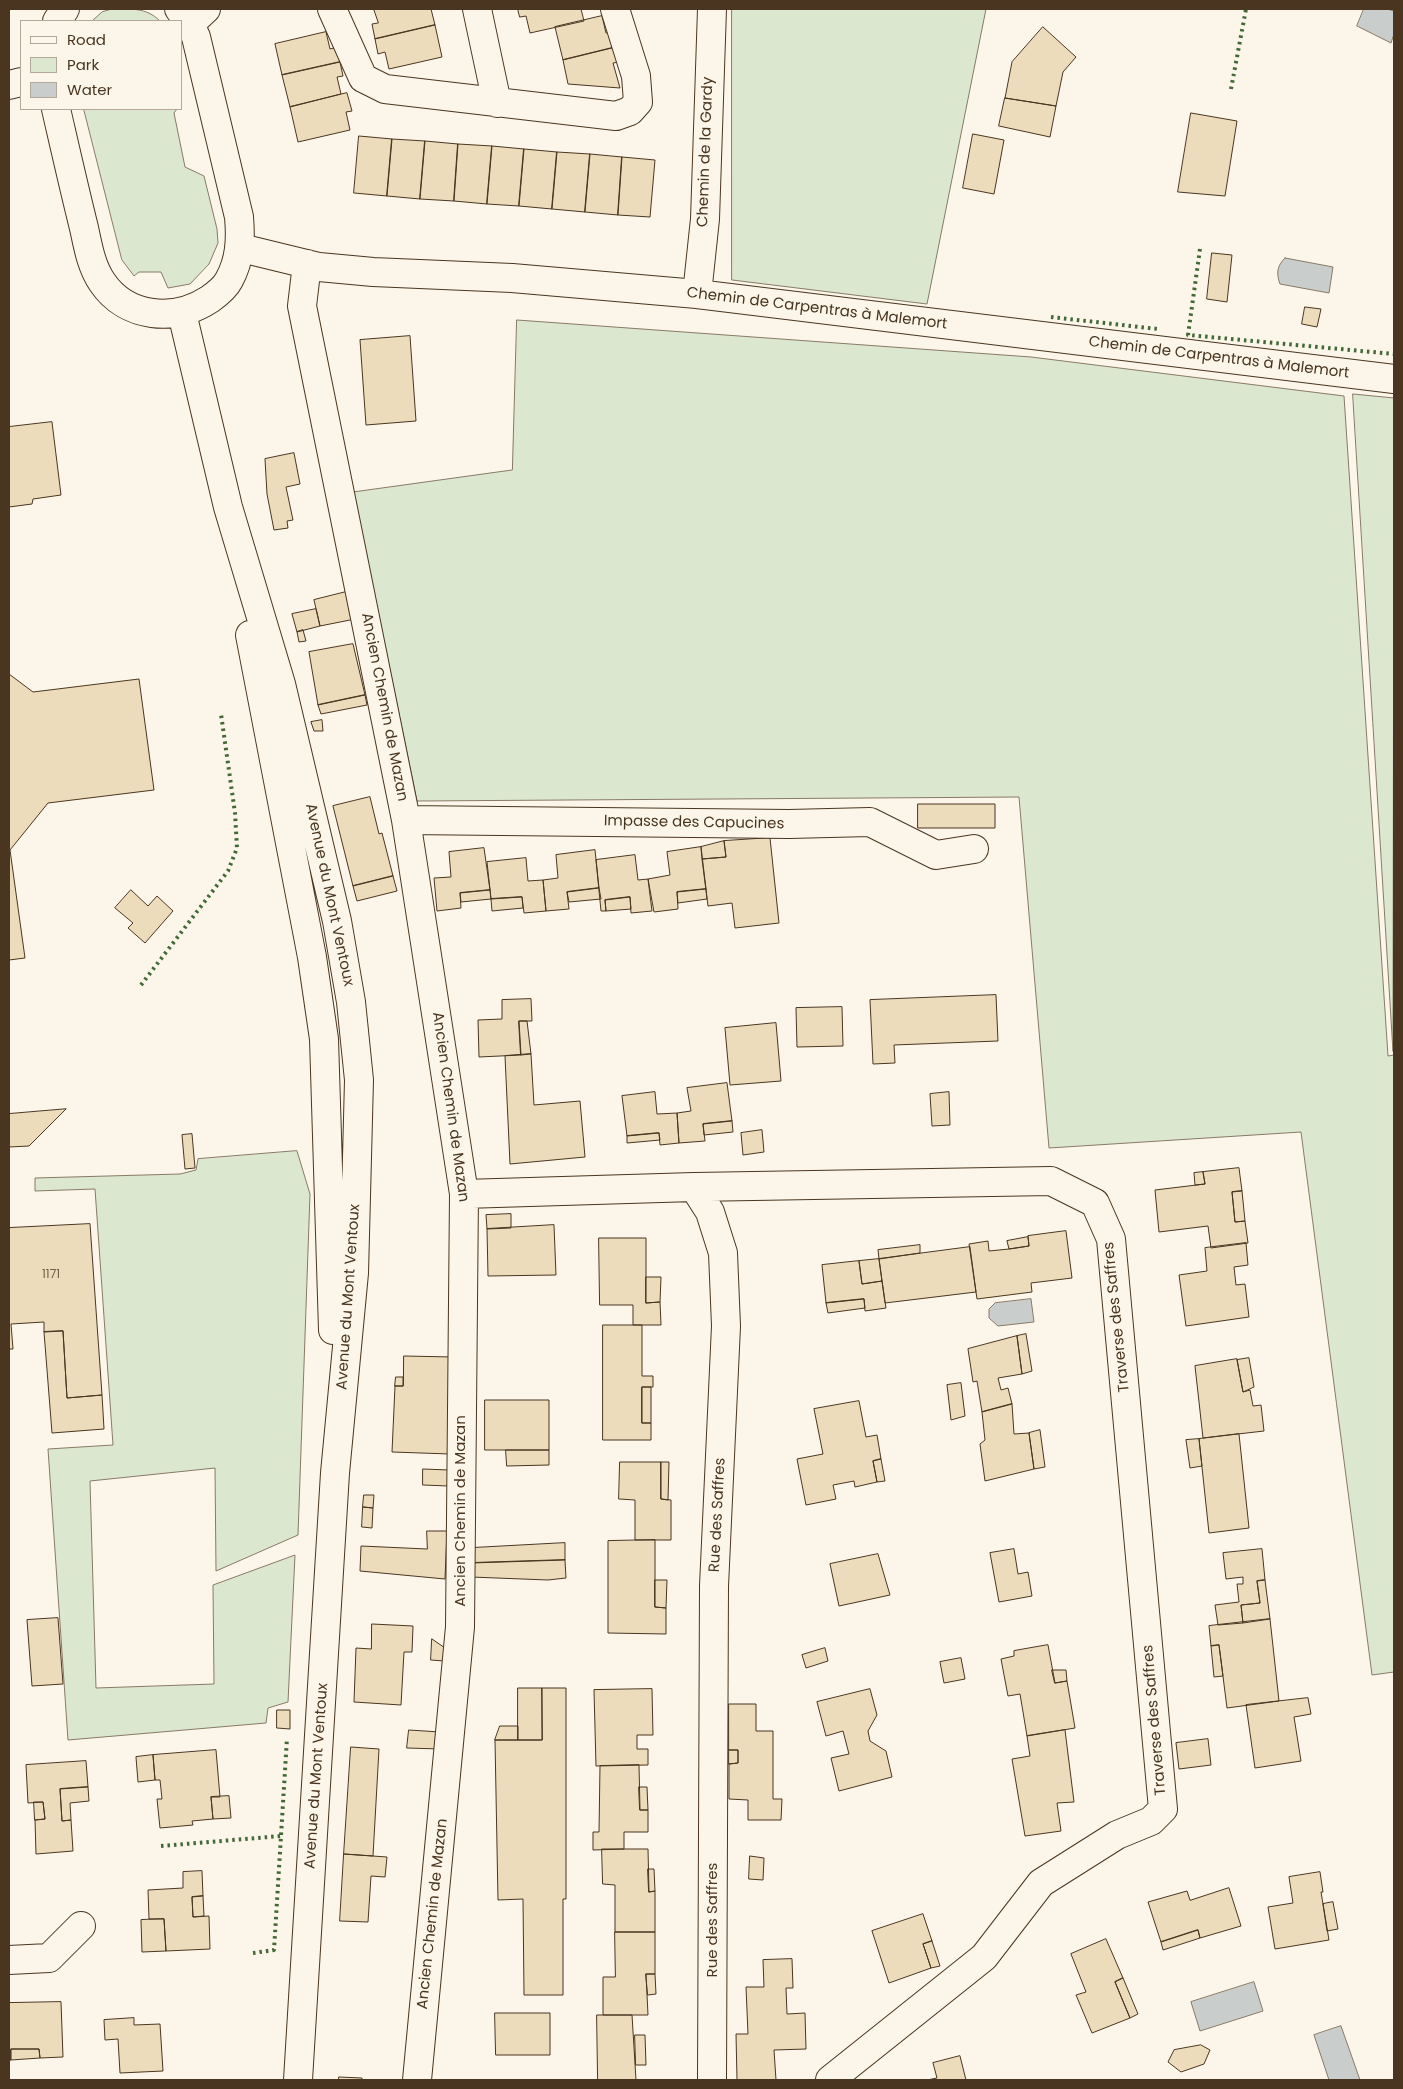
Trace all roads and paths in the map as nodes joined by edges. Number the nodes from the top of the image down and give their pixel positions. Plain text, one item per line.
1 (65, 9) edge
2 (332, 9) edge
3 (477, 9) edge
4 (615, 9) edge
5 (712, 9) edge
6 (192, 14) edge
7 (58, 20) edge
8 (497, 103) junction
9 (56, 110) edge
10 (241, 248) junction
11 (307, 264) junction
12 (697, 294) junction
13 (182, 313) junction
14 (1394, 379) edge
15 (406, 820) junction
16 (974, 849) dead end
17 (694, 1187) junction
18 (464, 1194) junction
19 (80, 1926) dead end
20 (9, 1960) edge
21 (298, 2080) edge
22 (417, 2080) edge
23 (712, 2080) edge
24 (830, 2080) edge

1 - 7 street
2 - 8 street
3 - 8 street
4 - 8 street
5 - 12 street, Chemin de la Gardy
6 - 10 street
9 - 13 street
10 - 11 street, Chemin de Carpentras à Malemort
10 - 13 street
11 - 12 street, Chemin de Carpentras à Malemort
11 - 15 street, Ancien Chemin de Mazan
12 - 14 street, Chemin de Carpentras à Malemort
13 - 21 street, Avenue du Mont Ventoux
15 - 16 street, Impasse des Capucines
15 - 18 street, Ancien Chemin de Mazan
17 - 18 street
17 - 23 street, Rue des Saffres
17 - 24 street, Traverse des Saffres
18 - 22 street, Ancien Chemin de Mazan
19 - 20 street

